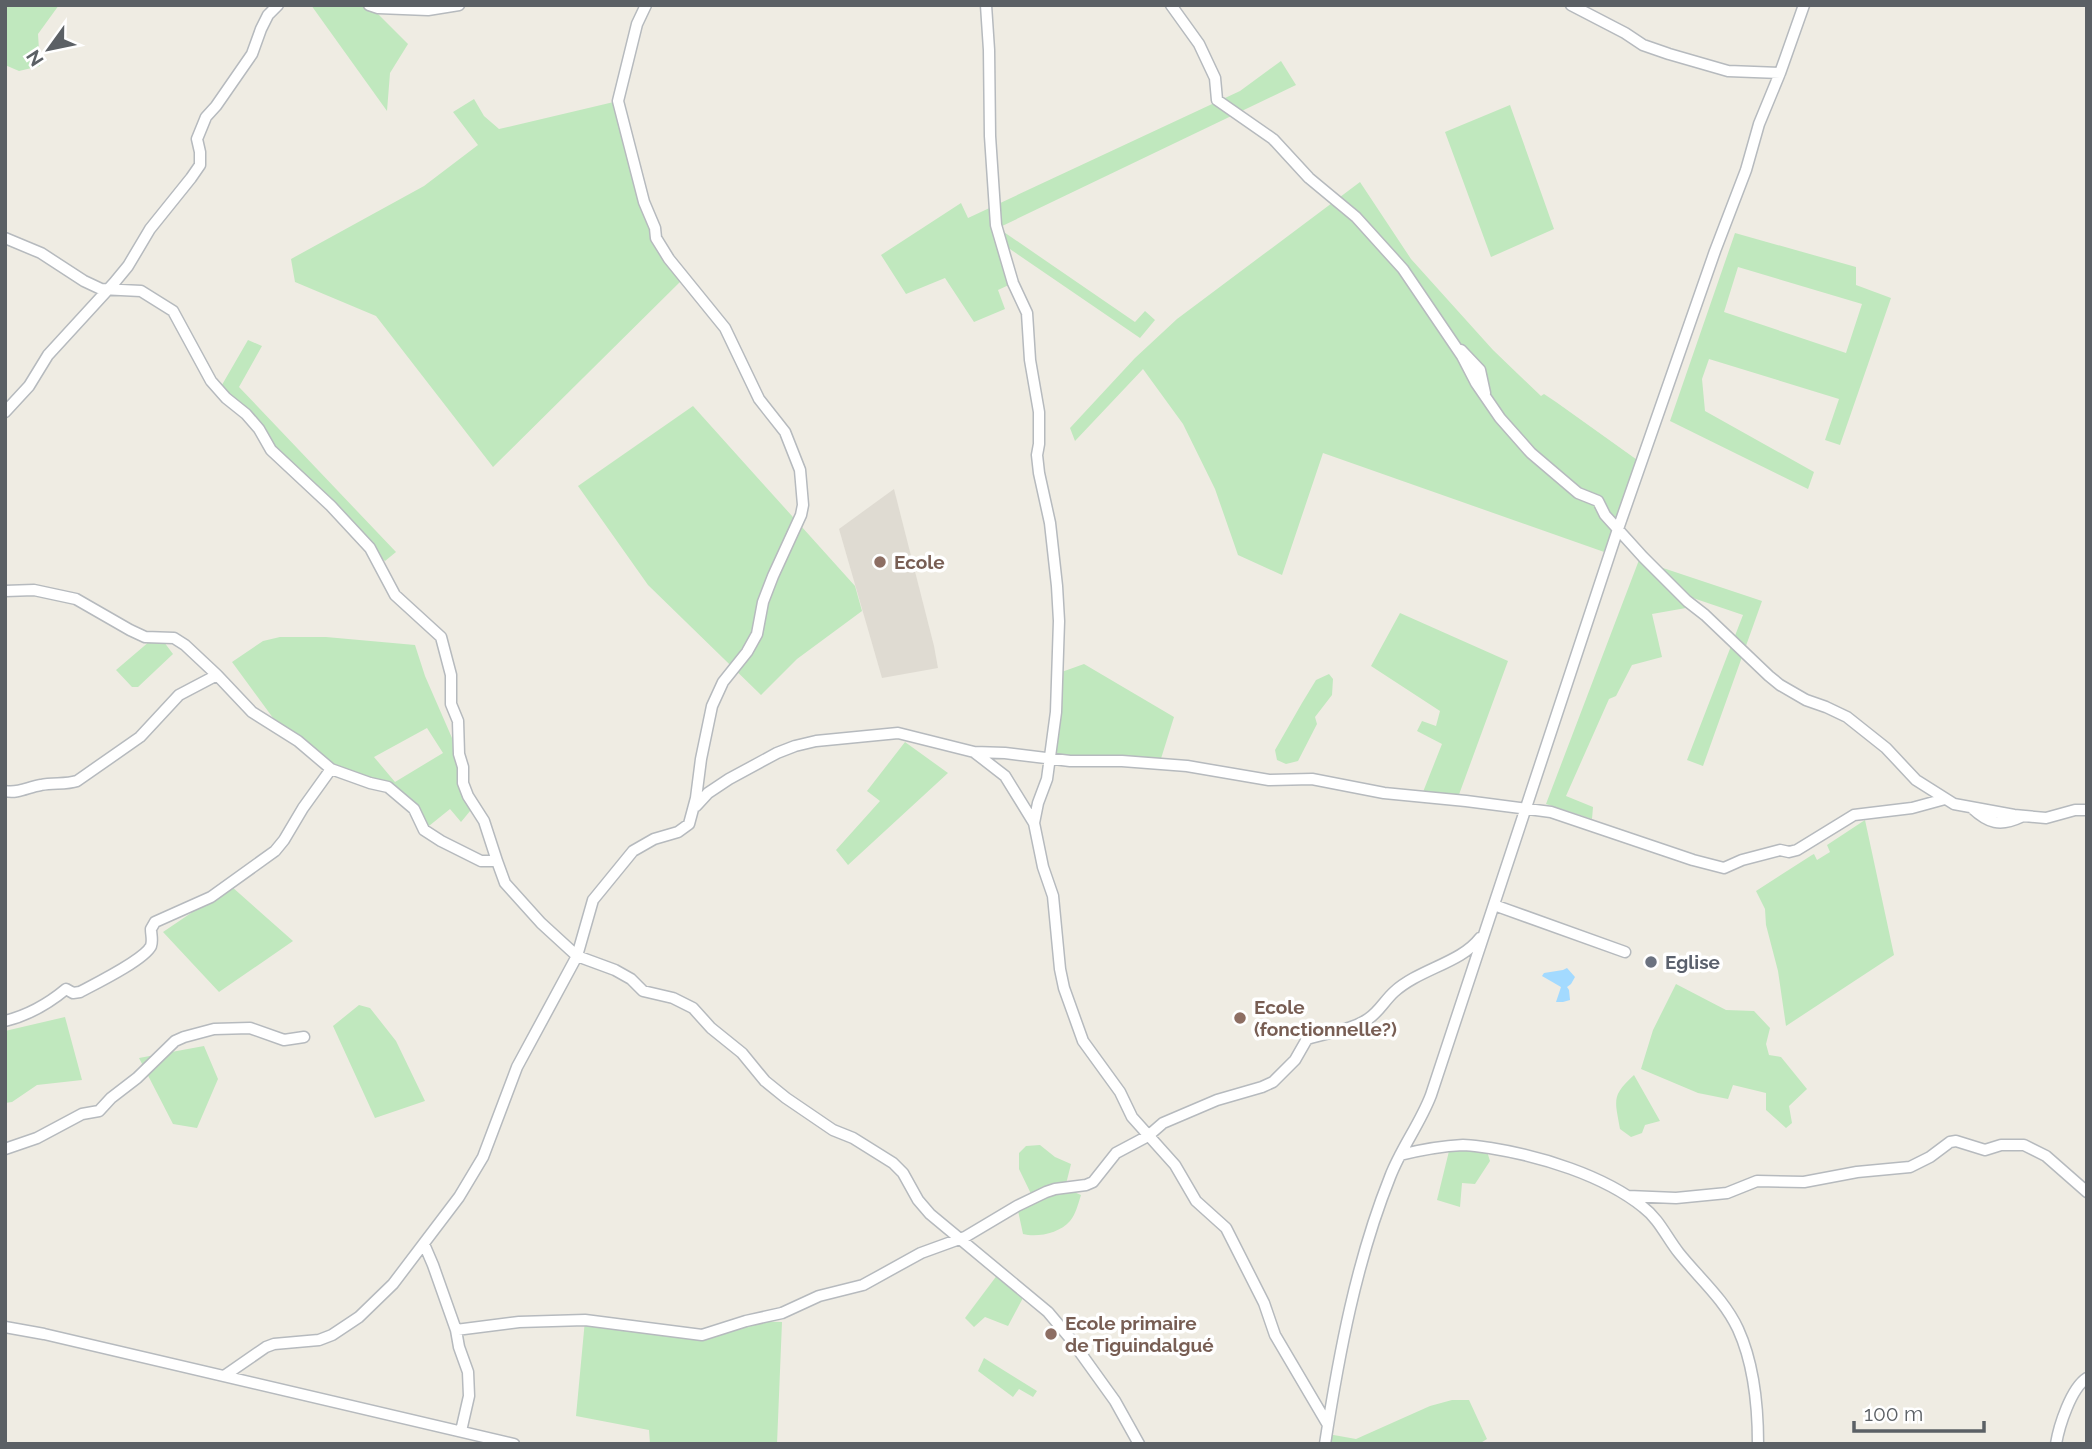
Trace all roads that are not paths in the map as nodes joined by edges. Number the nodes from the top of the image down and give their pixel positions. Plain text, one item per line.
1 (278, 5) edge
2 (369, 5) edge
3 (459, 5) edge
4 (646, 5) edge
5 (986, 5) edge
6 (1171, 5) edge
7 (1571, 5) edge
8 (1804, 5) edge
9 (1780, 73) junction
10 (5, 238) edge
11 (109, 289) junction
12 (5, 412) edge
13 (1618, 529) junction
14 (5, 591) edge
15 (216, 675) junction
16 (974, 752) junction
17 (1049, 759) junction
18 (331, 769) junction
19 (5, 791) edge
20 (1945, 799) junction
21 (693, 809) junction
22 (1527, 809) junction
23 (2087, 810) edge
24 (1034, 823) junction
25 (497, 861) junction
26 (1494, 905) junction
27 (1486, 929) junction
28 (1625, 952) dead end
29 (577, 956) junction
30 (5, 1021) edge
31 (304, 1037) dead end
32 (1148, 1136) junction
33 (5, 1149) edge
34 (1400, 1155) junction
35 (2087, 1192) edge
36 (1628, 1196) junction
37 (960, 1239) junction
38 (424, 1244) junction
39 (5, 1328) edge
40 (456, 1330) junction
41 (224, 1376) junction
42 (2087, 1378) edge
43 (1328, 1425) junction
44 (461, 1431) junction
45 (514, 1444) edge
46 (1139, 1444) edge
47 (1325, 1444) edge
48 (1758, 1444) edge
49 (2056, 1444) edge

1 - 11 street
2 - 3 street
4 - 21 street
5 - 17 street
6 - 13 street
7 - 9 street
8 - 9 street
9 - 13 street
10 - 11 street
11 - 12 street
11 - 25 street
13 - 20 street
13 - 22 street
14 - 15 street
15 - 18 street
15 - 19 street
16 - 17 street
16 - 21 street
16 - 24 street
17 - 22 street
17 - 24 street
18 - 25 street
18 - 30 street
20 - 22 street
20 - 23 street
21 - 29 street
22 - 26 street
24 - 32 street
25 - 29 street
26 - 27 street
26 - 28 street
27 - 32 street
27 - 34 street
29 - 37 street
29 - 38 street
31 - 33 street
32 - 37 street
32 - 43 street
34 - 36 street
34 - 43 street
35 - 36 street
36 - 48 street
37 - 40 street
37 - 46 street
38 - 40 street
38 - 41 street
39 - 41 street
40 - 44 street
41 - 44 street
42 - 49 street
43 - 47 street
44 - 45 street

